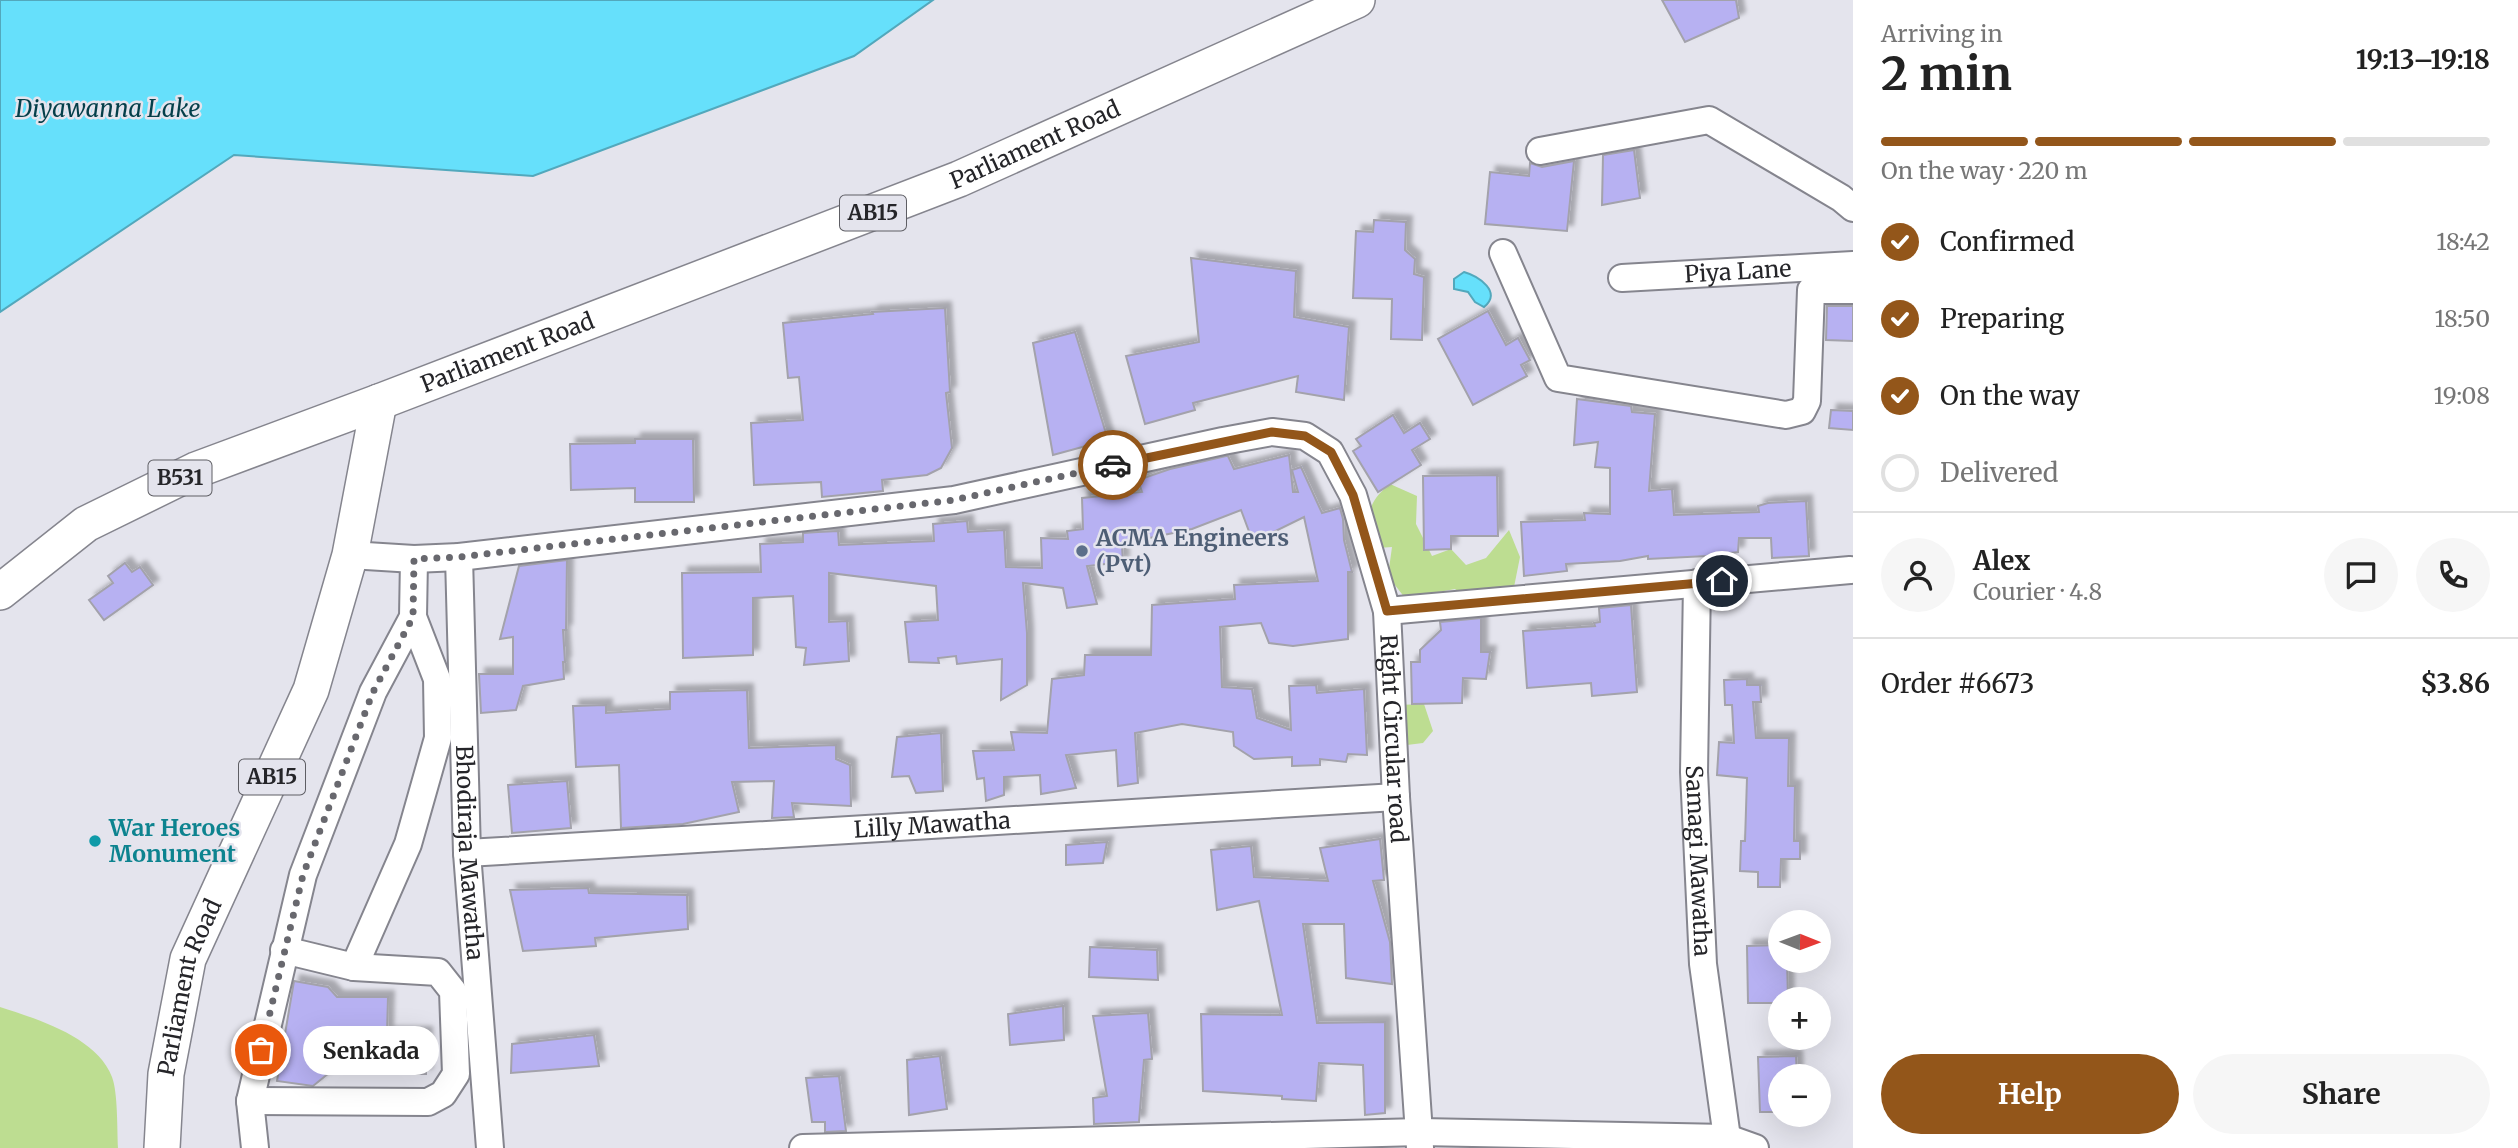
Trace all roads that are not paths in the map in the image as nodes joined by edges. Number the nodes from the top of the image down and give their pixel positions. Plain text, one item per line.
1 (1357, 0) edge
2 (1540, 151) dead end
3 (1849, 195) edge
4 (1503, 253) dead end
5 (1853, 265) edge
6 (1622, 278) dead end
7 (1853, 290) edge
8 (379, 402) junction
9 (350, 555) junction
10 (459, 557) junction
11 (414, 559) junction
12 (1850, 570) dead end
13 (1697, 583) junction
14 (0, 592) edge
15 (1387, 611) junction
16 (413, 617) junction
17 (1396, 797) junction
18 (467, 853) junction
19 (284, 950) junction
20 (354, 967) junction
21 (250, 1101) junction
22 (1727, 1138) junction
23 (1420, 1140) edge
24 (162, 1148) edge
25 (255, 1148) edge
26 (490, 1148) edge
27 (803, 1148) edge
28 (1755, 1148) edge

1 - 8 main road, Parliament Road / AB15
2 - 3 street
4 - 7 street
5 - 6 street, Piya Lane
8 - 9 main road, Parliament Road / AB15
8 - 14 main road, B531
9 - 11 street, Right Circular road
9 - 24 main road, Parliament Road / AB15
10 - 11 street, Right Circular road
10 - 15 street, Right Circular road
10 - 18 street, Bhodiraja Mawatha
11 - 16 street
12 - 13 street
13 - 15 street
13 - 22 street, Samagi Mawatha
15 - 17 street, Right Circular road
16 - 19 street
16 - 20 street
17 - 18 street, Lilly Mawatha
17 - 23 street, Right Circular road
18 - 26 street, Bhodiraja Mawatha
19 - 20 street
19 - 21 street
20 - 21 street
21 - 25 street
22 - 23 street
22 - 28 street
23 - 27 street

